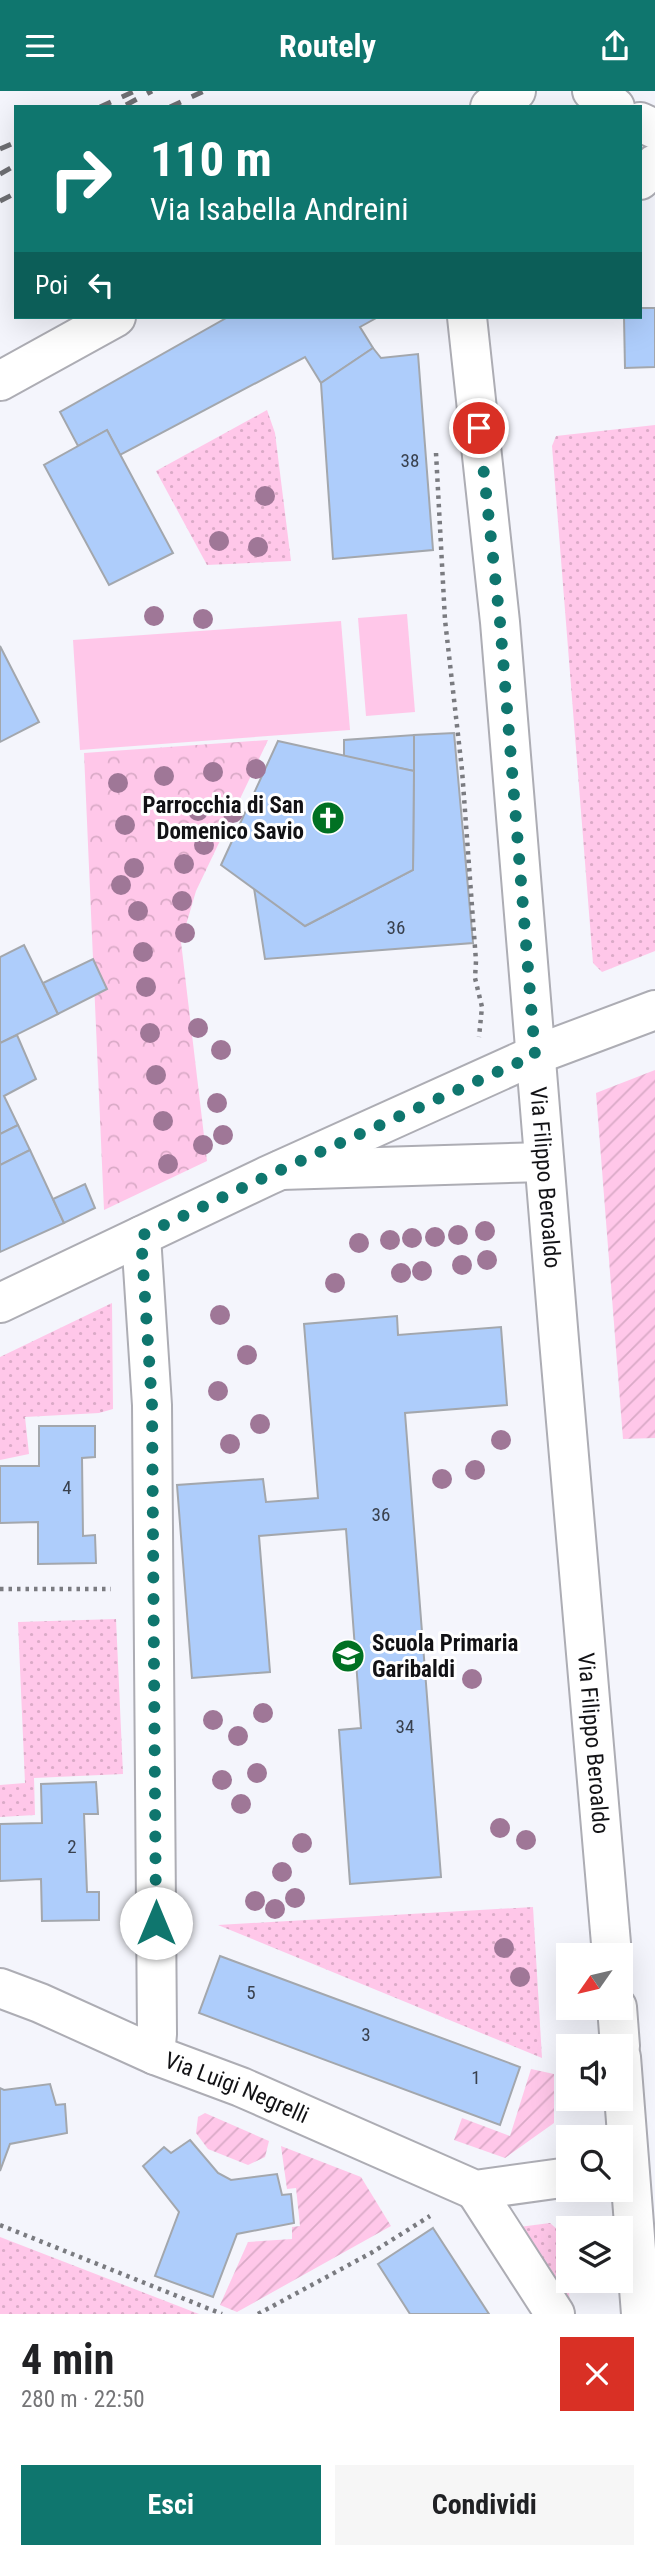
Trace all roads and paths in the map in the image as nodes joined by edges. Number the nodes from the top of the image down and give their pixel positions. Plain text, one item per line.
1 (516, 91) edge
2 (592, 91) edge
3 (494, 105) edge
4 (612, 105) edge
5 (655, 164) edge
6 (642, 178) edge
7 (112, 319) edge
8 (467, 319) edge
9 (0, 381) edge
10 (436, 449) dead end
11 (655, 1010) edge
12 (479, 1033) dead end
13 (535, 1055) junction
14 (544, 1162) junction
15 (281, 1170) junction
16 (141, 1236) junction
17 (0, 1303) edge
18 (0, 1589) edge
19 (153, 1589) junction
20 (611, 1943) edge
21 (0, 1988) edge
22 (155, 2055) junction
23 (556, 2179) edge
24 (475, 2190) junction
25 (629, 2202) edge
26 (433, 2214) dead end
27 (0, 2225) edge
28 (222, 2314) edge
29 (258, 2314) edge
30 (555, 2314) edge
31 (641, 2314) edge

1 - 3 street
2 - 4 street
5 - 6 street
7 - 9 street
8 - 13 street, Via Filippo Beroaldo
10 - 12 path
11 - 13 street
13 - 14 street, Via Filippo Beroaldo
13 - 15 street
14 - 15 street
14 - 20 street, Via Filippo Beroaldo
15 - 16 street
16 - 17 street
16 - 19 street
18 - 19 path
19 - 22 street
21 - 22 street, Via Luigi Negrelli
22 - 24 street, Via Luigi Negrelli
23 - 24 street
24 - 30 street
25 - 31 street
26 - 29 path
27 - 28 path

